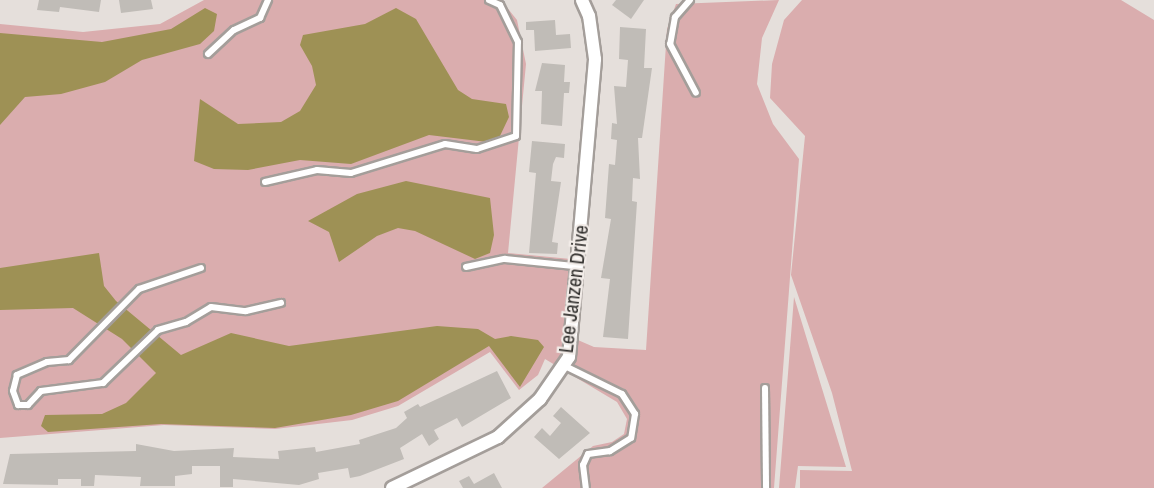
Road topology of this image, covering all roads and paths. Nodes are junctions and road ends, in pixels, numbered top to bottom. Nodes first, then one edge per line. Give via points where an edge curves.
1 (268, 0) edge
2 (489, 0) edge
3 (582, 0) edge
4 (690, 0) edge
5 (208, 54) dead end
6 (696, 93) dead end
7 (265, 182) dead end
8 (574, 266) dead end
9 (466, 267) dead end
10 (201, 268) dead end
11 (281, 303) dead end
12 (567, 367) dead end
13 (765, 388) dead end
14 (392, 488) edge
15 (586, 488) edge
16 (766, 488) edge

1 - 5 lane via 260,18 234,30
2 - 7 lane via 500,5 518,42 516,136 477,149 444,144 351,174 317,171
3 - 14 street, Lee Janzen Drive via 589,16 595,59 569,357 540,399 498,437
4 - 6 lane via 675,17 670,44
8 - 9 lane via 505,259
10 - 11 lane via 139,289 69,360 48,362 17,375 13,391 18,405 28,405 41,391 103,383 158,330 186,322 211,307 246,311
12 - 15 lane via 622,394 635,414 632,438 610,451 588,454 583,465
13 - 16 lane

